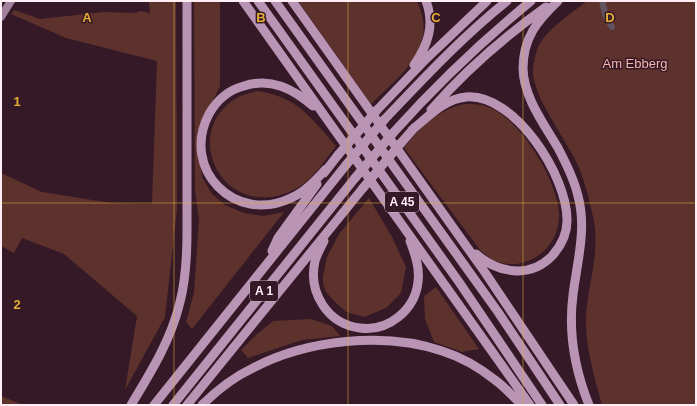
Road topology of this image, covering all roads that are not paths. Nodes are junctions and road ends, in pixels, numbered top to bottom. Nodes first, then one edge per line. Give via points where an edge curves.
1 (11, 1) edge
2 (187, 1) edge
3 (243, 1) edge
4 (258, 1) edge
5 (275, 1) edge
6 (292, 1) edge
7 (426, 1) edge
8 (488, 1) edge
9 (507, 1) edge
10 (530, 1) edge
11 (554, 1) edge
12 (558, 1) edge
13 (602, 1) edge
14 (1, 17) edge
15 (612, 27) dead end
16 (397, 89) junction
17 (322, 114) junction
18 (412, 130) junction
19 (326, 169) junction
20 (448, 220) junction
21 (334, 224) junction
22 (406, 230) junction
23 (263, 269) junction
24 (131, 405) edge
25 (154, 405) edge
26 (173, 405) edge
27 (187, 405) edge
28 (202, 405) edge
29 (522, 405) edge
30 (530, 405) edge
31 (542, 405) edge
32 (560, 405) edge
33 (574, 405) edge
34 (589, 405) edge

1 - 14 main road
2 - 24 highway via 187,244 184,283 170,334 151,373
3 - 17 highway
4 - 31 highway, A 45 via 459,282
5 - 32 highway, A 45 via 490,300
6 - 20 highway
7 - 16 highway via 430,11 427,42
8 - 16 highway
9 - 23 highway, A 1, bridge via 440,62 384,120
10 - 26 highway, A 1, bridge via 471,52 393,133
11 - 18 highway via 480,59
12 - 34 highway via 539,20 529,38 523,59 524,79 532,104 567,165 578,196 581,241 571,331 576,366
13 - 15 street via 606,17
16 - 19 highway, bridge
17 - 19 highway via 286,87 265,83 245,85 230,91 213,107 205,122 200,143 205,167 213,182 225,194 246,204 273,204 291,198
17 - 22 highway
18 - 20 highway via 437,109 456,99 476,98 500,107 523,126 550,164 559,182 567,221 562,242 554,254 537,267 518,271 503,270 480,257
18 - 21 highway, bridge
19 - 23 highway via 278,238
20 - 33 highway
21 - 22 highway via 315,260 315,289 329,313 343,322 361,328 376,327 401,315 417,289 416,256
21 - 27 highway
22 - 30 highway
23 - 25 highway, A 1
28 - 29 highway via 241,374 284,355 332,344 379,341 427,347 457,357 497,381

